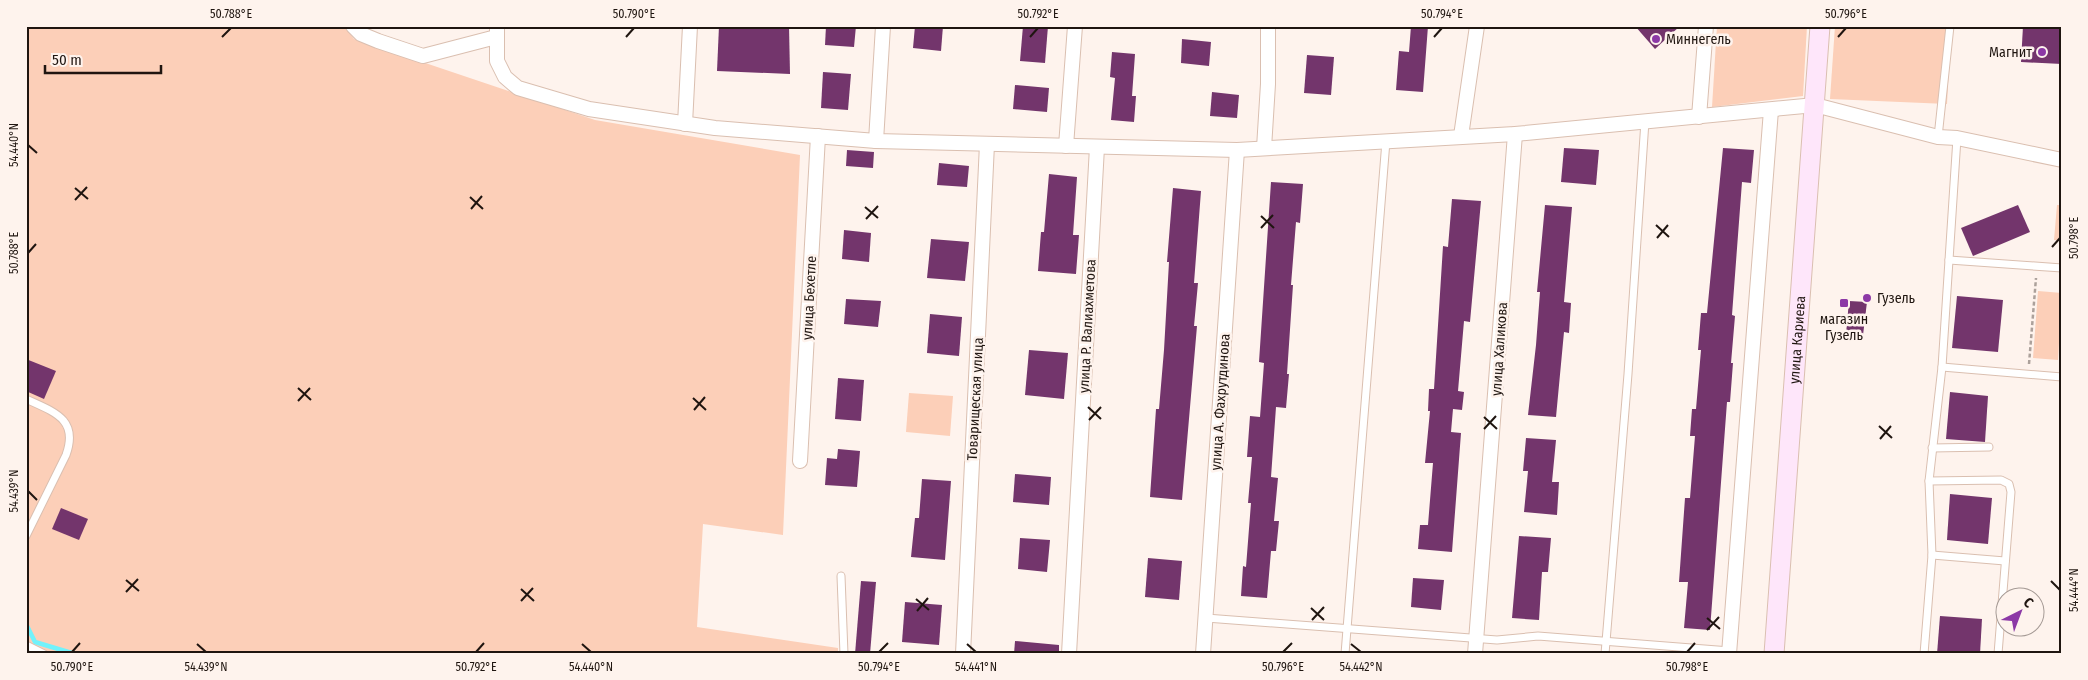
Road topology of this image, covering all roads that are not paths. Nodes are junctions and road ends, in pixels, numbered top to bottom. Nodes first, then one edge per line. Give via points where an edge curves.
1 (353, 26) edge
2 (690, 26) edge
3 (883, 26) edge
4 (1075, 26) edge
5 (1268, 26) edge
6 (1477, 26) edge
7 (1706, 26) edge
8 (1820, 26) edge
9 (1950, 26) edge
10 (496, 32) edge
11 (1815, 105) junction
12 (1772, 110) junction
13 (1700, 117) junction
14 (1645, 121) junction
15 (685, 124) junction
16 (1515, 134) junction
17 (818, 136) junction
18 (1461, 136) junction
19 (1938, 137) junction
20 (1958, 138) junction
21 (1386, 140) junction
22 (876, 141) junction
23 (987, 144) junction
24 (1066, 146) junction
25 (1097, 147) junction
26 (1264, 148) junction
27 (1237, 150) junction
28 (2062, 160) edge
29 (1949, 260) junction
30 (2062, 268) edge
31 (1942, 367) junction
32 (2062, 377) edge
33 (26, 399) edge
34 (1989, 447) dead end
35 (1932, 448) junction
36 (800, 461) dead end
37 (1929, 481) junction
38 (26, 536) edge
39 (1932, 555) junction
40 (2006, 561) junction
41 (842, 576) dead end
42 (1206, 618) junction
43 (1347, 628) junction
44 (1477, 638) junction
45 (1606, 641) junction
46 (26, 645) edge
47 (1730, 652) edge
48 (44, 654) edge
49 (844, 654) edge
50 (962, 654) edge
51 (1069, 654) edge
52 (1203, 654) edge
53 (1345, 654) edge
54 (1475, 654) edge
55 (1605, 654) edge
56 (1774, 654) edge
57 (1924, 654) edge
58 (1998, 654) edge

1 - 10 street via 361,34 422,56
2 - 15 street
3 - 22 street
4 - 24 street
5 - 26 street
6 - 18 street
7 - 13 street
8 - 11 main road, улица Кариева
9 - 19 lane
10 - 15 street via 497,61 505,77 518,88 589,109
11 - 12 street
11 - 19 street
11 - 56 main road, улица Кариева
12 - 13 street
12 - 47 street
13 - 14 street
14 - 16 street
14 - 45 lane
15 - 17 street
16 - 18 street
16 - 44 street, улица Халикова
17 - 22 street
17 - 36 street, улица Бехетле
18 - 21 street
19 - 20 street
20 - 28 street
20 - 29 lane
21 - 26 street
21 - 43 lane
22 - 23 street
23 - 24 street
23 - 50 street, Товарищеская улица
24 - 25 street
25 - 27 street
25 - 51 street, улица Р. Валиахметова
26 - 27 street
27 - 42 street, улица А. Фахрутдинова
29 - 30 lane
29 - 31 lane
31 - 32 lane
31 - 35 lane
33 - 38 lane via 64,420 70,430 71,442
34 - 35 lane
35 - 37 lane
37 - 39 lane
37 - 40 lane via 2001,480 2010,484
39 - 40 lane
39 - 57 lane
40 - 58 lane
41 - 49 lane
42 - 43 lane
42 - 52 street, улица А. Фахрутдинова
43 - 44 lane
43 - 53 lane
44 - 45 lane via 1497,640 1538,636
44 - 54 street, улица Халикова
45 - 47 lane
45 - 55 lane
46 - 48 lane

